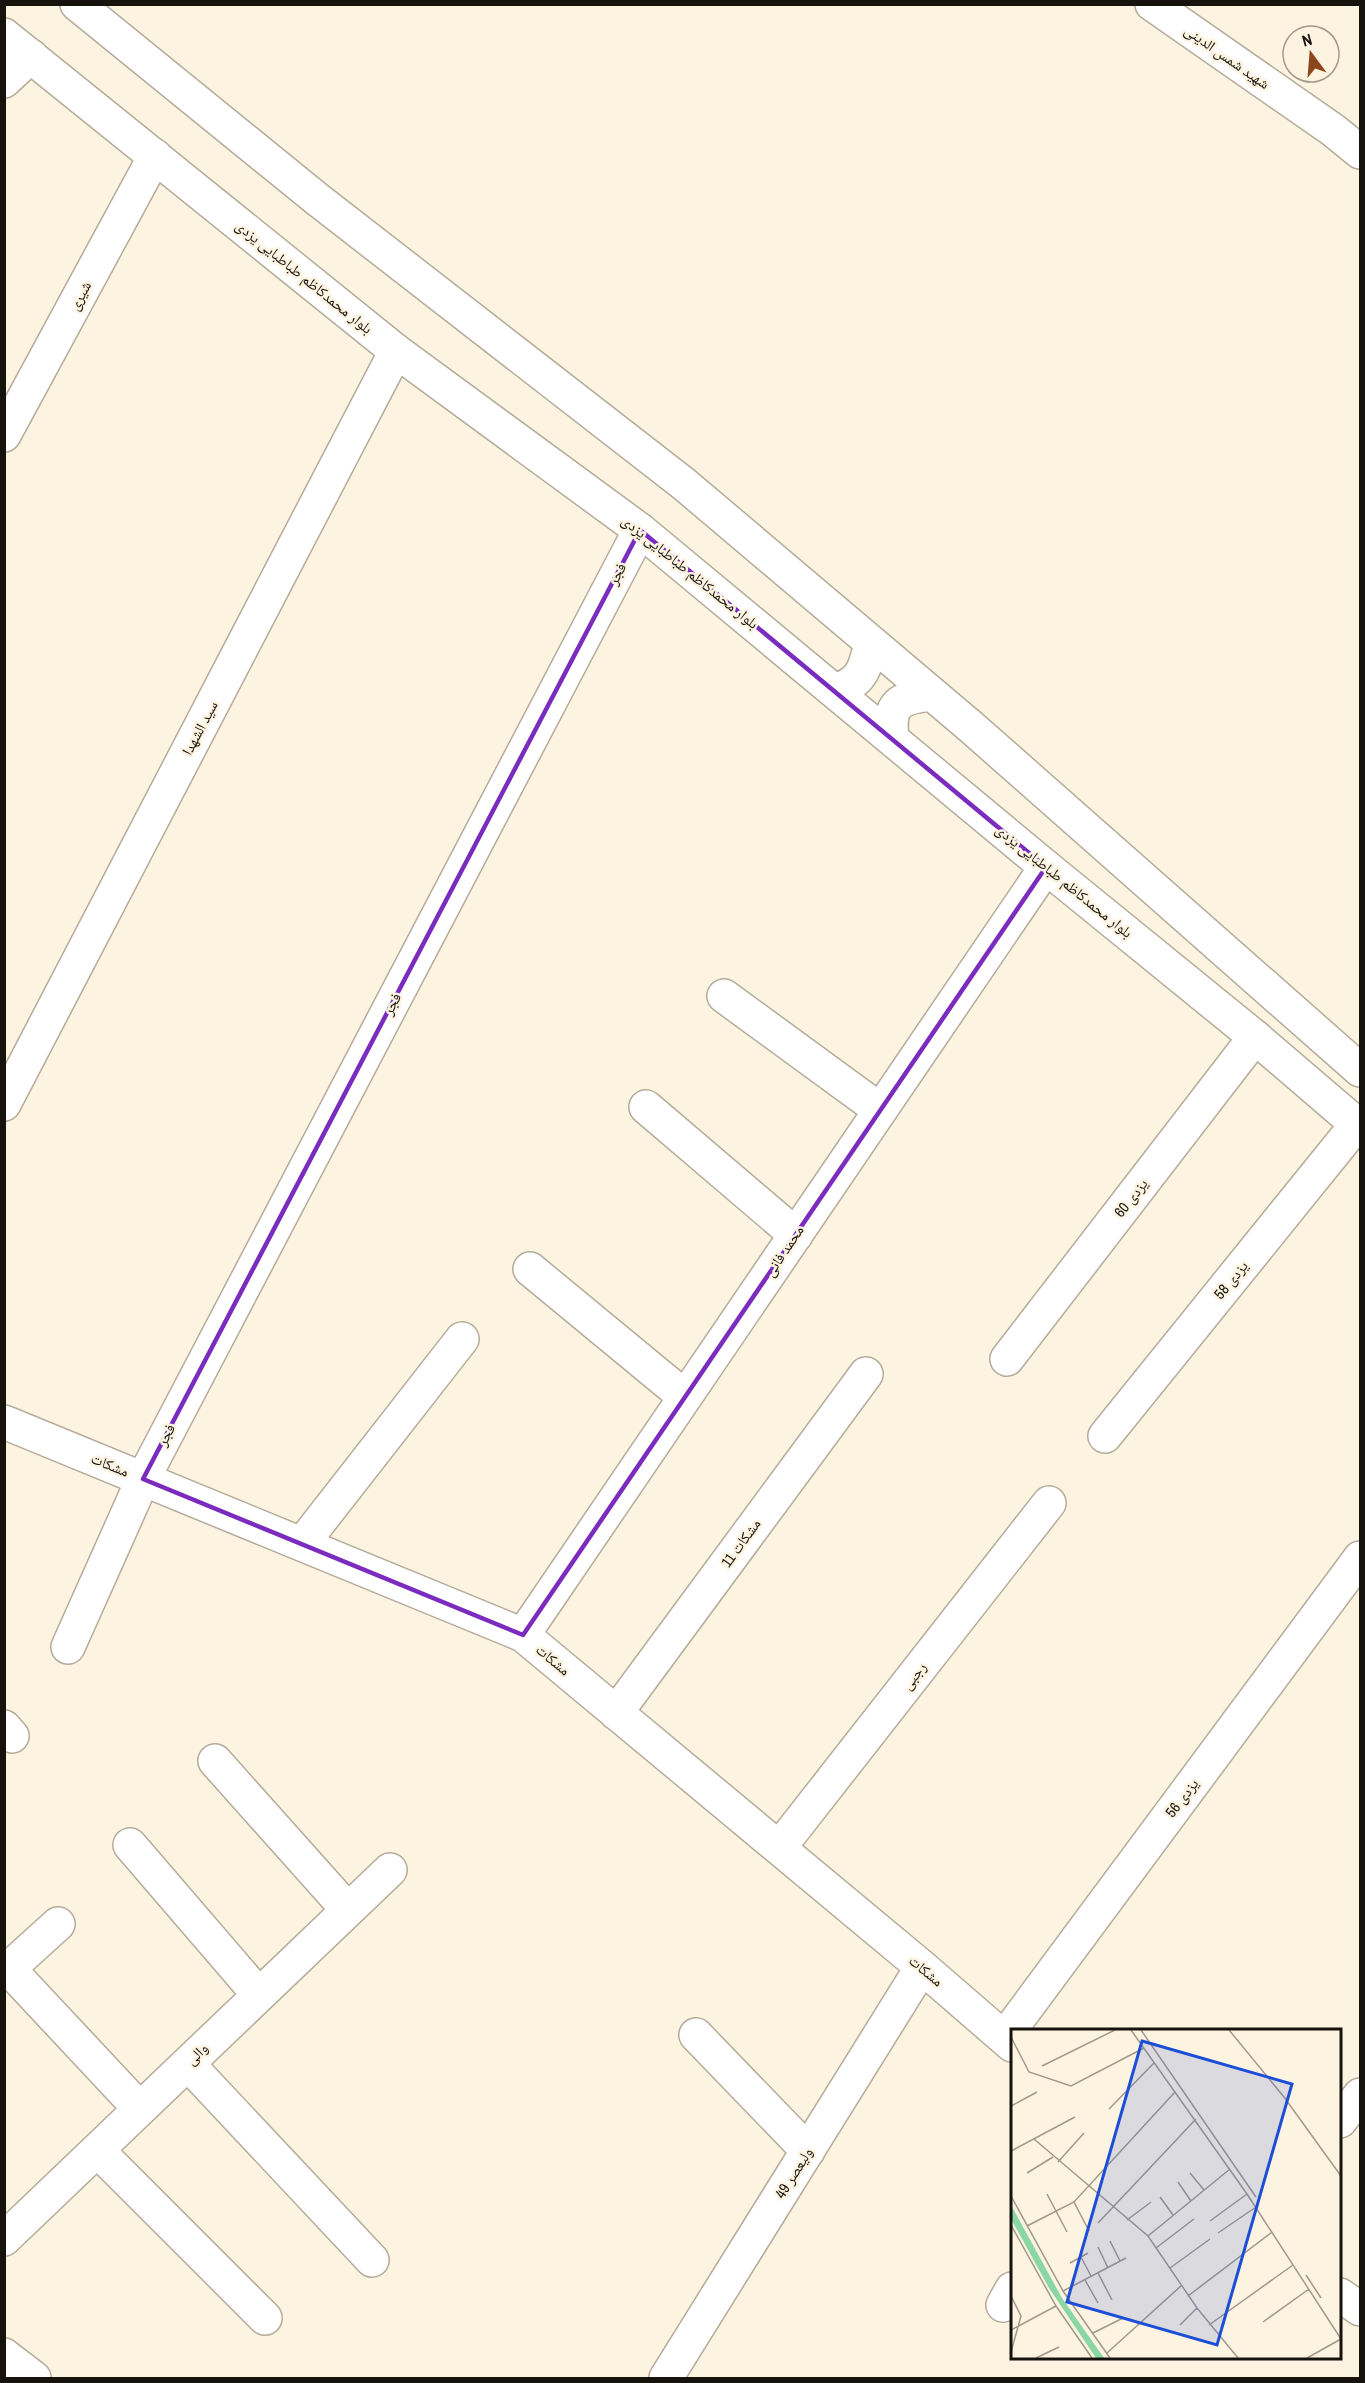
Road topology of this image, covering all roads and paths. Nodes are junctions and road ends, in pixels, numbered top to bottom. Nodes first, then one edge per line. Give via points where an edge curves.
1 (77, 4) edge
2 (1152, 4) edge
3 (4, 35) edge
4 (31, 56) junction
5 (4, 81) edge
6 (1360, 152) edge
7 (155, 156) junction
8 (396, 351) junction
9 (4, 435) edge
10 (640, 530) junction
11 (871, 643) junction
12 (834, 691) junction
13 (931, 693) junction
14 (892, 739) junction
15 (1046, 867) junction
16 (724, 996) dead end
17 (1255, 1037) junction
18 (1360, 1070) edge
19 (4, 1104) edge
20 (646, 1107) dead end
21 (880, 1110) junction
22 (1359, 1126) edge
23 (796, 1234) junction
24 (530, 1269) dead end
25 (462, 1340) dead end
26 (1007, 1359) dead end
27 (866, 1374) dead end
28 (685, 1397) junction
29 (4, 1422) edge
30 (1106, 1436) dead end
31 (143, 1479) junction
32 (1049, 1503) dead end
33 (302, 1544) junction
34 (1360, 1558) edge
35 (523, 1635) junction
36 (68, 1647) dead end
37 (616, 1713) junction
38 (214, 1761) dead end
39 (130, 1845) dead end
40 (779, 1848) junction
41 (390, 1870) dead end
42 (348, 1910) junction
43 (58, 1923) dead end
44 (922, 1967) junction
45 (7, 1971) edge
46 (259, 1995) junction
47 (1017, 2029) edge
48 (696, 2035) dead end
49 (1008, 2042) edge
50 (188, 2064) junction
51 (1360, 2095) edge
52 (140, 2109) junction
53 (1341, 2120) edge
54 (97, 2150) junction
55 (808, 2151) junction
56 (4, 2239) edge
57 (372, 2260) dead end
58 (1341, 2296) edge
59 (1360, 2309) edge
60 (264, 2318) dead end
61 (4, 2355) edge
62 (34, 2379) edge
63 (666, 2379) edge

1 - 11 street via 317,200 684,484
2 - 6 street, شهید شمس الدینی
3 - 4 street, بلوار محمدکاظم طباطبایی یزدی
4 - 5 street
4 - 7 street, بلوار محمدکاظم طباطبایی یزدی
7 - 8 street, بلوار محمدکاظم طباطبایی یزدی
7 - 9 street, شیری
8 - 10 street, بلوار محمدکاظم طباطبایی یزدی
8 - 19 street, سید الشهدا
10 - 12 street, بلوار محمدکاظم طباطبایی یزدی
10 - 31 street, فجر
11 - 12 street via 865,669 850,686
11 - 13 street
12 - 14 street, بلوار محمدکاظم طباطبایی یزدی
13 - 14 street via 897,705 890,718
13 - 18 street
14 - 15 street, بلوار محمدکاظم طباطبایی یزدی
15 - 17 street, بلوار محمدکاظم طباطبایی یزدی
15 - 21 street, محمد فانی
16 - 21 street
17 - 22 street, بلوار محمدکاظم طباطبایی یزدی
17 - 26 street, یزدی 60
20 - 23 street
21 - 23 street, محمد فانی
22 - 30 street, یزدی 58
23 - 28 street, محمد فانی
24 - 28 street
25 - 33 street
27 - 37 street, 11 مشکات
28 - 35 street, محمد فانی
29 - 31 street, مشکات
31 - 33 street, مشکات
31 - 36 street, فجر
32 - 40 street, رجبی
33 - 35 street, مشکات
34 - 47 street, یزدی 56
35 - 37 street, مشکات
37 - 40 street, مشکات
38 - 42 street
39 - 46 street
40 - 44 street, مشکات
41 - 42 street, والی
42 - 46 street, والی
43 - 45 street
44 - 49 street, مشکات
44 - 55 street, ولیعصر 49
45 - 52 street
46 - 50 street, والی
48 - 55 street
50 - 52 street, والی
50 - 57 street
51 - 53 street
52 - 54 street, والی
54 - 56 street, والی
54 - 60 street
55 - 63 street, ولیعصر 49
58 - 59 street
61 - 62 street

